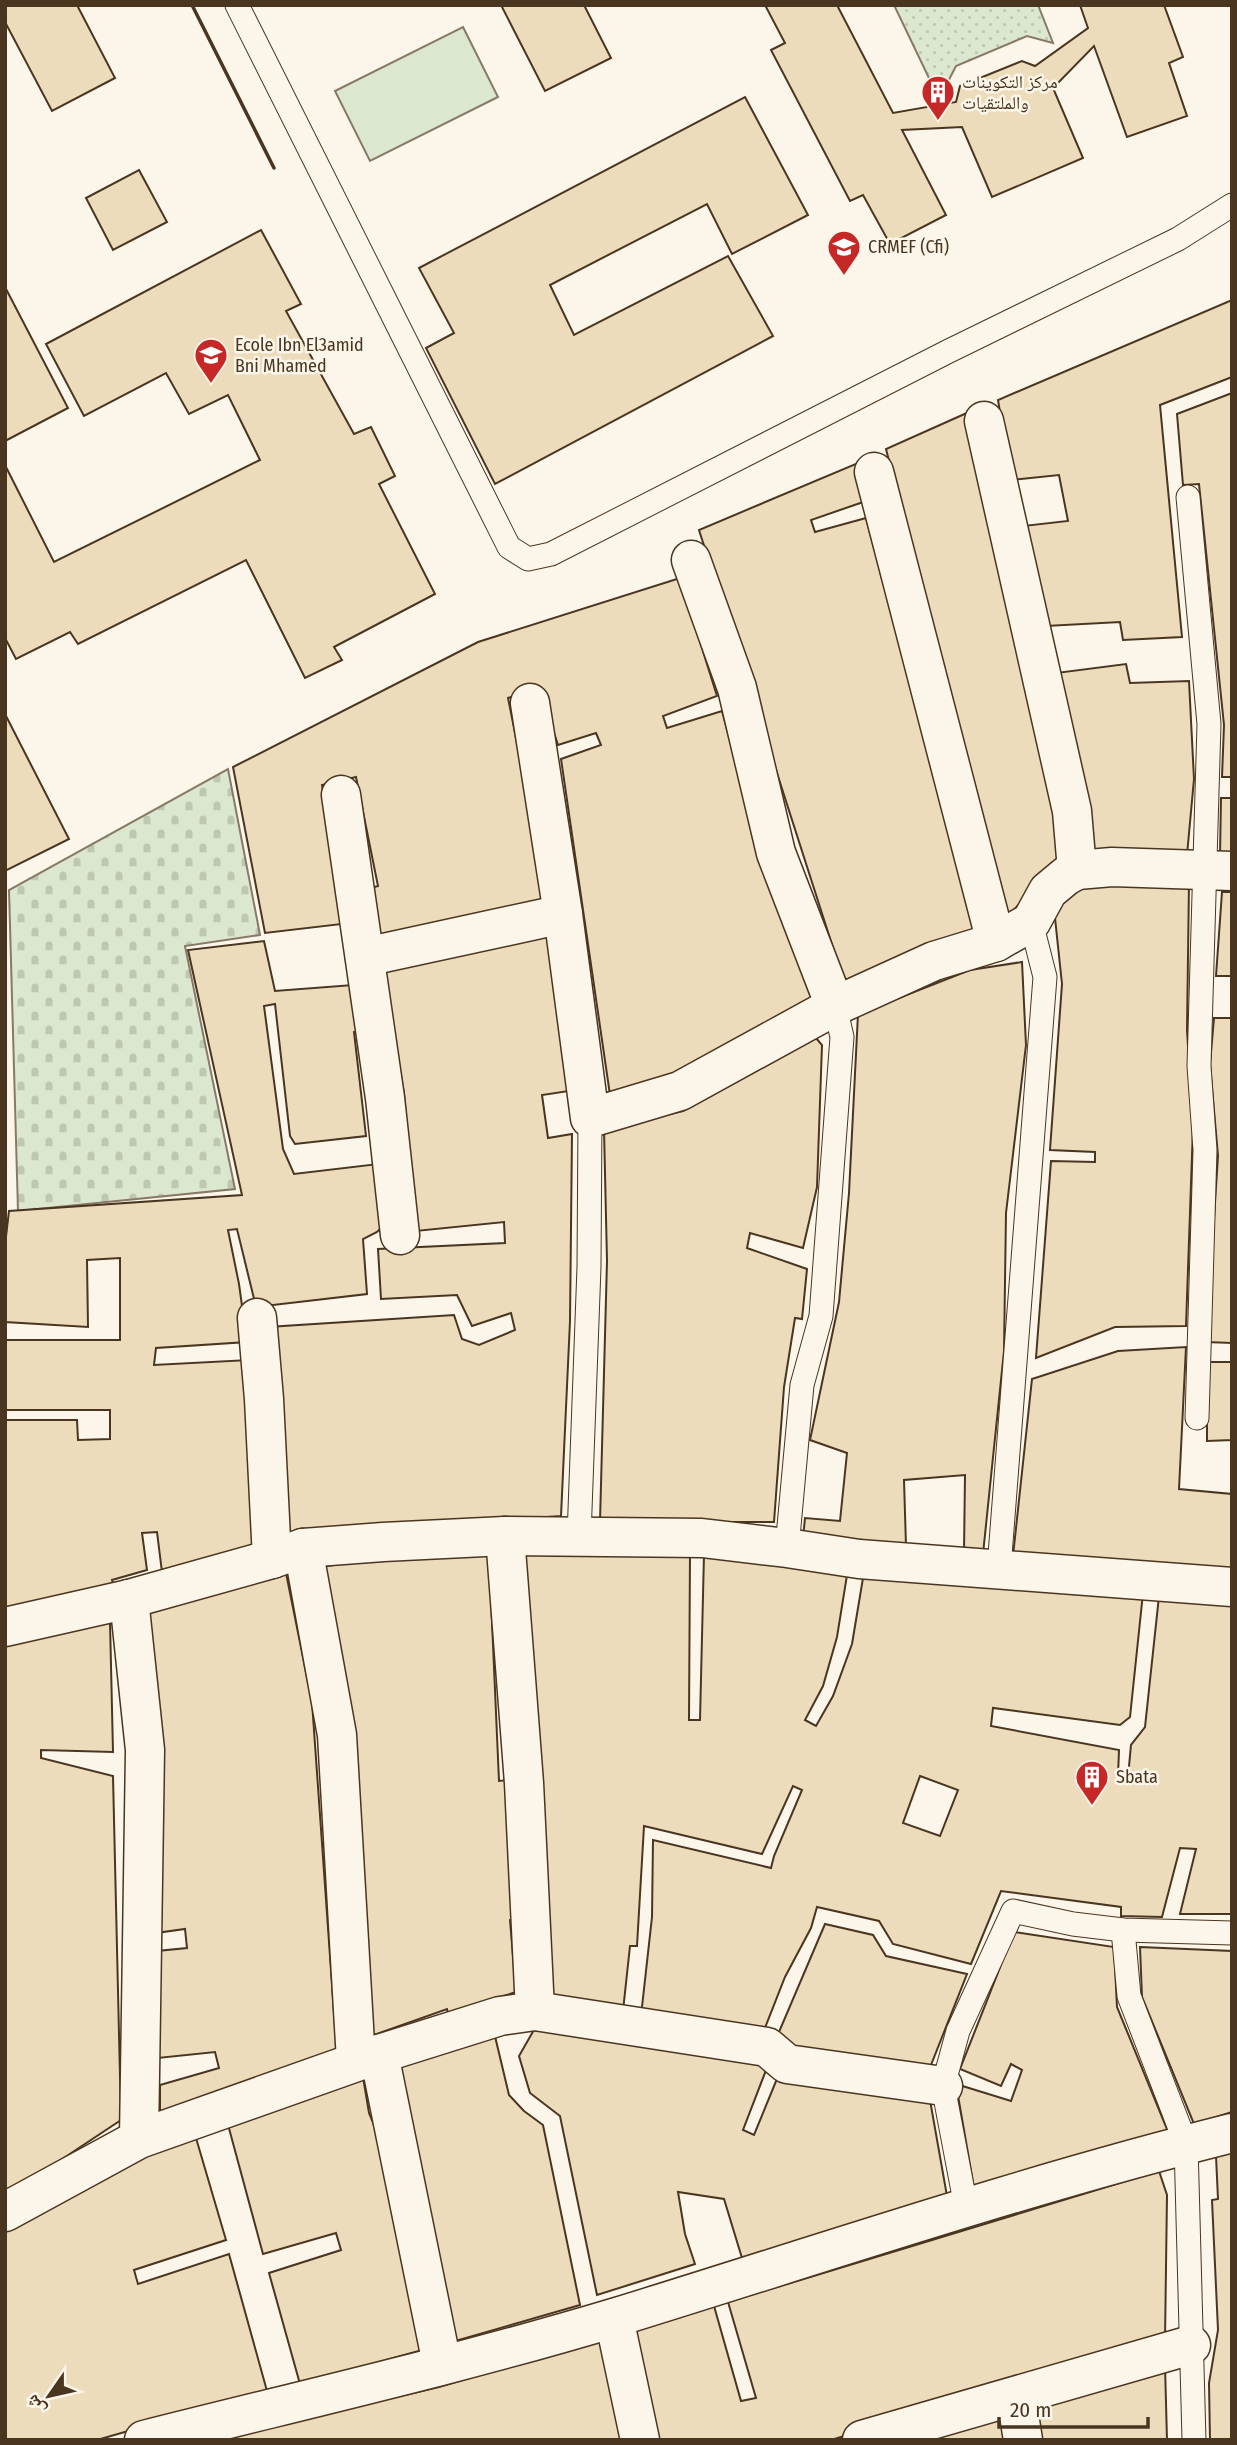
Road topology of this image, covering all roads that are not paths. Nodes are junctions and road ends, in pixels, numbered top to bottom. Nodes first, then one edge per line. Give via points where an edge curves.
1 (237, 5) edge
2 (1232, 205) edge
3 (984, 421) dead end
4 (874, 472) dead end
5 (1188, 497) dead end
6 (691, 560) dead end
7 (530, 703) dead end
8 (341, 795) dead end
9 (1077, 870) junction
10 (1218, 870) edge
11 (563, 914) junction
12 (1031, 922) junction
13 (996, 942) junction
14 (365, 957) junction
15 (835, 1006) junction
16 (590, 1118) junction
17 (400, 1235) dead end
18 (257, 1318) dead end
19 (1196, 1418) dead end
20 (505, 1536) junction
21 (579, 1537) junction
22 (787, 1548) junction
23 (287, 1554) junction
24 (999, 1568) junction
25 (1232, 1587) edge
26 (129, 1599) junction
27 (5, 1628) edge
28 (1123, 1930) junction
29 (1232, 1933) edge
30 (535, 2011) junction
31 (367, 2058) junction
32 (943, 2086) junction
33 (1232, 2133) edge
34 (139, 2138) junction
35 (1186, 2144) junction
36 (965, 2207) junction
37 (5, 2212) edge
38 (614, 2318) junction
39 (1191, 2345) junction
40 (442, 2364) junction
41 (1016, 2396) junction
42 (144, 2440) edge
43 (640, 2440) edge
44 (862, 2440) edge
45 (1023, 2440) edge
46 (1194, 2440) edge

1 - 2 lane via 509,547 528,559 551,554 1178,239
3 - 9 street via 1072,811
4 - 13 street
5 - 10 lane
6 - 15 street via 737,688 776,853
7 - 11 street
8 - 14 street
9 - 10 street
9 - 12 street via 1048,891
10 - 19 lane via 1199,1066 1205,1150
11 - 14 street
11 - 16 street
12 - 13 street
12 - 24 lane via 1045,977
13 - 15 street via 934,961
14 - 17 street
15 - 16 street via 680,1091
15 - 22 lane via 842,1037 821,1315 802,1385
16 - 21 lane
18 - 23 street
20 - 21 street
20 - 23 street
20 - 30 street
21 - 22 street via 702,1538
22 - 24 street via 859,1559
23 - 26 street
23 - 31 street via 337,1735
24 - 25 street
26 - 27 street
26 - 34 street via 145,1750
28 - 29 lane
28 - 32 lane via 1013,1910 958,2031
28 - 35 lane via 1129,1996
30 - 31 street via 500,2017
30 - 32 street via 767,2047 787,2064
31 - 34 street
31 - 40 street
32 - 36 lane
33 - 35 street
34 - 37 street
35 - 36 street
35 - 39 lane
36 - 38 street
38 - 40 street
38 - 43 street
39 - 41 street
39 - 46 lane
40 - 42 street
41 - 44 street
41 - 45 street

